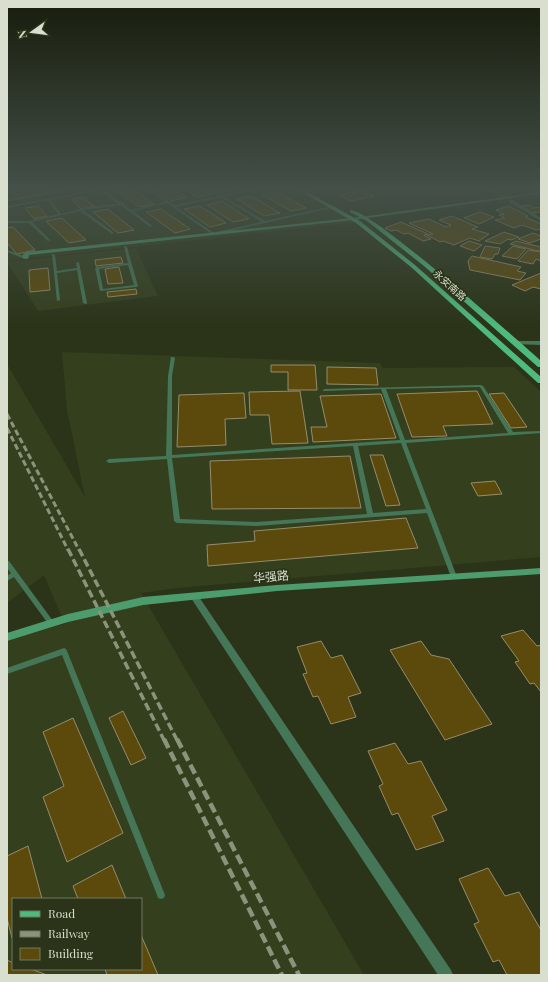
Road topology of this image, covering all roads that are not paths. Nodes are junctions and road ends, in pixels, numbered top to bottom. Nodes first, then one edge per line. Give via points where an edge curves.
1 (43, 235) edge
2 (207, 235) edge
3 (231, 235) edge
4 (378, 235) edge
5 (382, 235) edge
6 (48, 240) dead end
7 (124, 247) junction
8 (7, 251) edge
9 (53, 255) junction
10 (26, 258) junction
11 (78, 263) dead end
12 (129, 264) junction
13 (79, 269) junction
14 (55, 272) junction
15 (58, 300) dead end
16 (86, 303) dead end
17 (515, 343) junction
18 (541, 343) edge
19 (173, 358) dead end
20 (541, 365) edge
21 (541, 381) edge
22 (383, 388) junction
23 (325, 390) dead end
24 (541, 432) edge
25 (511, 434) junction
26 (402, 441) junction
27 (355, 444) junction
28 (169, 457) junction
29 (109, 461) dead end
30 (429, 511) junction
31 (370, 515) junction
32 (7, 563) edge
33 (541, 571) edge
34 (15, 574) junction
35 (454, 577) junction
36 (7, 579) edge
37 (194, 596) junction
38 (51, 623) junction
39 (7, 637) edge
40 (7, 671) edge
41 (161, 895) dead end
42 (446, 975) edge

1 - 6 lane
2 - 10 street via 26,254
3 - 7 street
4 - 21 main road, 永安南路
5 - 17 main road, 永安南路 via 426,265
7 - 9 street
7 - 12 lane
8 - 10 lane
9 - 10 street
9 - 14 lane
11 - 13 lane
12 - 12 lane via 136,286 101,290 97,268
13 - 14 lane
13 - 16 lane
14 - 15 lane
17 - 18 street
17 - 20 main road, 永安南路
19 - 28 lane via 170,376
22 - 23 lane
22 - 25 lane via 481,386
22 - 26 lane
24 - 25 lane
25 - 26 lane
26 - 27 lane
26 - 30 lane
27 - 28 lane
27 - 31 lane
28 - 29 lane
28 - 31 lane via 177,521 257,524
30 - 31 lane
30 - 35 lane
32 - 34 lane
33 - 35 street, 华强路
34 - 36 lane
34 - 38 lane
35 - 37 street, 华强路
37 - 38 street, 华强路 via 144,601
37 - 42 street
38 - 39 street, 华强路
40 - 41 lane via 64,651

